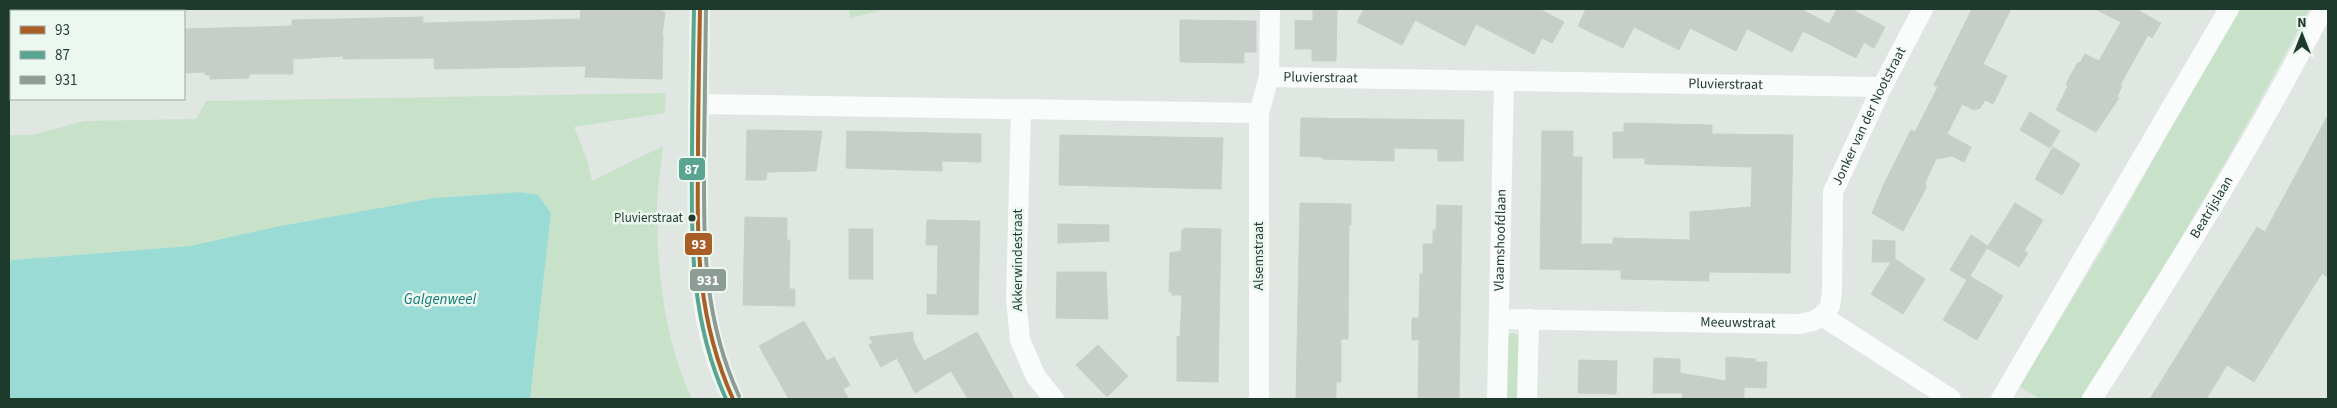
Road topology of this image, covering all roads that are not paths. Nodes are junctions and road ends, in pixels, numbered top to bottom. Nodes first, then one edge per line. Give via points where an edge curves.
1 (700, 9) edge
2 (1270, 9) edge
3 (1923, 9) edge
4 (2228, 9) edge
5 (2323, 9) edge
6 (1269, 76) junction
7 (1504, 81) junction
8 (1882, 87) junction
9 (698, 104) junction
10 (1021, 110) junction
11 (1259, 113) junction
12 (1822, 316) junction
13 (1499, 319) junction
14 (1529, 319) junction
15 (733, 399) edge
16 (1054, 399) edge
17 (1259, 399) edge
18 (1497, 399) edge
19 (1527, 399) edge
20 (1951, 399) edge
21 (2001, 399) edge
22 (2092, 399) edge

1 - 9 street
2 - 6 street
3 - 8 street, Jonker van der Nootstraat
4 - 21 street
5 - 22 street, Beatrijslaan via 2178,264
6 - 7 street, Pluvierstraat
6 - 11 street, Pluvierstraat
7 - 8 street, Pluvierstraat
7 - 13 street, Vlaamshoofdlaan
8 - 12 street, Jonker van der Nootstraat via 1833,192 1832,292 1830,306
9 - 10 street
9 - 15 street via 697,236 703,295 711,342
10 - 11 street
10 - 16 street, Akkerwindestraat via 1016,298 1020,340 1036,377
11 - 17 street, Alsemstraat
12 - 14 street, Meeuwstraat via 1799,324
12 - 20 street
13 - 14 street, Meeuwstraat
13 - 18 street, Vlaamshoofdlaan
14 - 19 street

